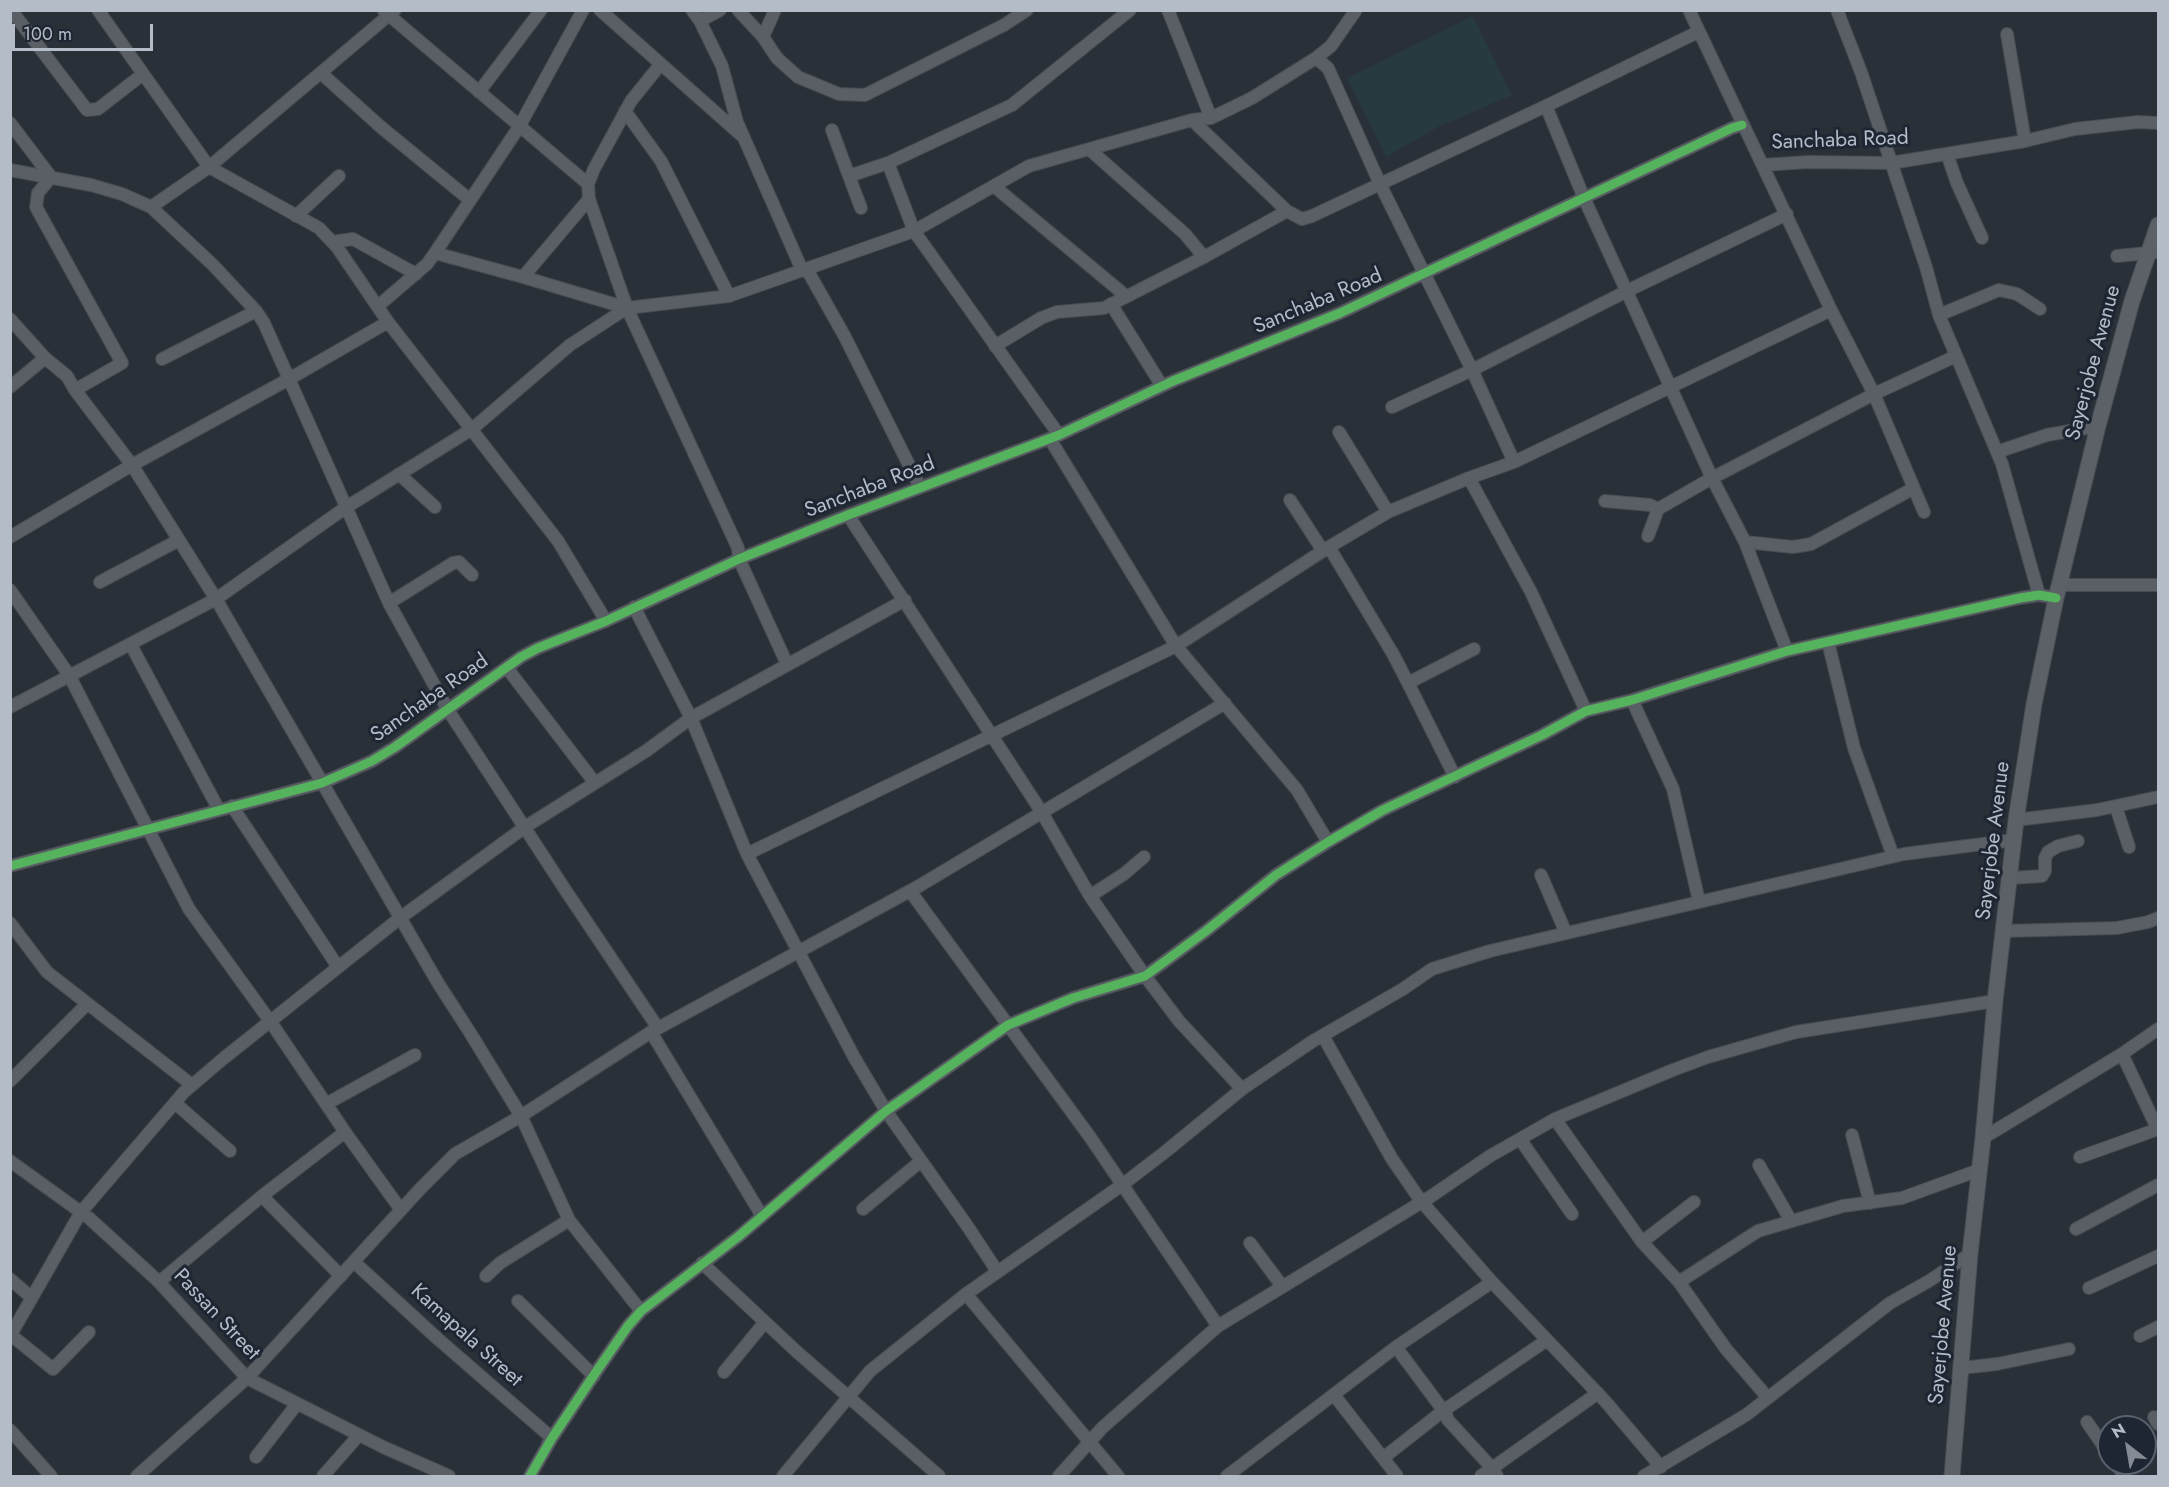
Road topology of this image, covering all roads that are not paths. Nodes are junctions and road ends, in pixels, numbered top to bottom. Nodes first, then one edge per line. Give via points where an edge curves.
1 (11, 10) edge
2 (98, 10) edge
3 (541, 10) edge
4 (583, 10) edge
5 (600, 10) edge
6 (720, 10) edge
7 (738, 10) edge
8 (775, 10) edge
9 (1027, 10) edge
10 (1130, 10) edge
11 (1167, 10) edge
12 (1356, 10) edge
13 (1689, 10) edge
14 (1837, 10) edge
15 (389, 12) edge
16 (696, 16) edge
17 (1698, 32) junction
18 (2007, 34) dead end
19 (763, 37) junction
20 (1316, 58) junction
21 (660, 65) junction
22 (143, 74) junction
23 (322, 74) junction
24 (479, 92) junction
25 (1546, 106) junction
26 (626, 111) junction
27 (1211, 118) junction
28 (1192, 120) junction
29 (10, 123) edge
30 (2158, 123) edge
31 (1742, 125) junction
32 (519, 127) junction
33 (832, 130) dead end
34 (744, 138) junction
35 (2025, 141) junction
36 (1089, 149) junction
37 (1947, 154) junction
38 (888, 163) junction
39 (1891, 163) junction
40 (1763, 165) junction
41 (209, 167) junction
42 (10, 170) edge
43 (339, 176) dead end
44 (849, 176) junction
45 (51, 177) junction
46 (588, 184) junction
47 (1380, 184) junction
48 (995, 187) junction
49 (1584, 198) junction
50 (588, 199) junction
51 (470, 200) junction
52 (151, 207) junction
53 (861, 208) dead end
54 (1287, 211) junction
55 (1787, 214) junction
56 (296, 216) junction
57 (2158, 225) edge
58 (914, 231) junction
59 (1982, 238) dead end
60 (332, 242) junction
61 (2153, 252) edge
62 (435, 254) junction
63 (2117, 256) dead end
64 (1204, 257) junction
65 (802, 270) junction
66 (416, 274) junction
67 (1424, 274) junction
68 (523, 277) junction
69 (1627, 291) junction
70 (729, 296) junction
71 (1126, 296) junction
72 (1111, 304) junction
73 (378, 306) junction
74 (627, 308) junction
75 (2040, 309) dead end
76 (1831, 310) junction
77 (256, 311) junction
78 (1939, 315) junction
79 (10, 319) edge
80 (388, 322) junction
81 (995, 346) junction
82 (1956, 356) junction
83 (45, 358) junction
84 (162, 359) dead end
85 (1472, 370) junction
86 (289, 380) junction
87 (1162, 386) junction
88 (1670, 386) junction
89 (10, 387) edge
90 (75, 390) junction
91 (1874, 394) junction
92 (1392, 407) dead end
93 (2098, 426) junction
94 (472, 429) junction
95 (1339, 432) dead end
96 (1054, 437) junction
97 (1997, 452) junction
98 (1514, 462) junction
99 (132, 465) junction
100 (399, 474) junction
101 (1469, 478) junction
102 (1712, 478) junction
103 (921, 487) junction
104 (1914, 488) junction
105 (1290, 500) dead end
106 (1605, 501) dead end
107 (435, 507) dead end
108 (345, 508) junction
109 (1658, 509) junction
110 (1388, 512) junction
111 (1924, 512) dead end
112 (848, 515) junction
113 (1648, 536) dead end
114 (10, 537) edge
115 (179, 540) junction
116 (1745, 542) junction
117 (1326, 549) junction
118 (739, 559) junction
119 (472, 575) dead end
120 (100, 582) dead end
121 (2158, 585) edge
122 (10, 590) edge
123 (2057, 591) junction
124 (2039, 595) junction
125 (216, 599) junction
126 (905, 600) junction
127 (389, 603) junction
128 (634, 607) junction
129 (606, 621) junction
130 (1828, 642) junction
131 (131, 645) junction
132 (1176, 646) junction
133 (1474, 648) dead end
134 (1787, 651) junction
135 (787, 664) junction
136 (507, 668) junction
137 (69, 675) junction
138 (1408, 683) junction
139 (1632, 700) junction
140 (1225, 703) junction
141 (10, 707) edge
142 (448, 710) junction
143 (1586, 711) junction
144 (691, 718) junction
145 (992, 736) junction
146 (1455, 777) junction
147 (322, 783) junction
148 (595, 783) junction
149 (2158, 797) edge
150 (232, 806) junction
151 (2116, 807) junction
152 (219, 810) junction
153 (1041, 811) junction
154 (2016, 819) junction
155 (525, 827) junction
156 (149, 829) junction
157 (2014, 840) junction
158 (2078, 841) dead end
159 (1328, 842) junction
160 (2129, 847) dead end
161 (747, 854) junction
162 (1893, 856) junction
163 (1144, 857) dead end
164 (10, 866) edge
165 (1541, 875) dead end
166 (2010, 878) junction
167 (910, 891) junction
168 (1090, 896) junction
169 (1699, 901) junction
170 (400, 918) junction
171 (2158, 918) edge
172 (10, 923) edge
173 (2004, 931) junction
174 (1566, 933) junction
175 (797, 952) junction
176 (338, 968) junction
177 (1145, 976) junction
178 (1995, 1001) junction
179 (87, 1004) junction
180 (270, 1021) junction
181 (1008, 1025) junction
182 (2158, 1029) edge
183 (654, 1030) junction
184 (1323, 1036) junction
185 (2122, 1054) junction
186 (415, 1055) dead end
187 (10, 1081) edge
188 (192, 1085) junction
189 (1242, 1089) junction
190 (175, 1103) junction
191 (326, 1104) junction
192 (886, 1111) junction
193 (521, 1116) junction
194 (1555, 1119) junction
195 (2158, 1130) edge
196 (345, 1132) junction
197 (1852, 1135) dead end
198 (1983, 1138) junction
199 (1520, 1139) junction
200 (230, 1151) dead end
201 (2080, 1157) dead end
202 (10, 1161) edge
203 (921, 1161) junction
204 (1759, 1165) dead end
205 (1979, 1170) junction
206 (1122, 1185) junction
207 (2158, 1185) edge
208 (262, 1196) junction
209 (1421, 1201) junction
210 (1694, 1202) dead end
211 (1870, 1203) junction
212 (863, 1209) dead end
213 (401, 1210) junction
214 (81, 1212) junction
215 (1572, 1214) dead end
216 (762, 1216) junction
217 (568, 1220) junction
218 (1791, 1221) junction
219 (2076, 1229) dead end
220 (1642, 1242) junction
221 (1250, 1244) dead end
222 (1970, 1254) junction
223 (2158, 1256) edge
224 (354, 1262) junction
225 (702, 1263) junction
226 (997, 1271) junction
227 (341, 1276) junction
228 (486, 1276) dead end
229 (10, 1279) edge
230 (159, 1282) junction
231 (1492, 1282) junction
232 (1679, 1282) junction
233 (1282, 1286) junction
234 (2089, 1288) dead end
235 (966, 1294) junction
236 (32, 1298) junction
237 (518, 1301) dead end
238 (641, 1311) junction
239 (765, 1322) junction
240 (1218, 1326) junction
241 (2158, 1327) edge
242 (89, 1332) dead end
243 (11, 1335) edge
244 (2140, 1336) dead end
245 (1547, 1340) junction
246 (1396, 1347) junction
247 (2069, 1349) dead end
248 (1961, 1368) junction
249 (724, 1372) dead end
250 (594, 1376) junction
251 (247, 1378) junction
252 (1598, 1393) junction
253 (1334, 1395) junction
254 (848, 1397) junction
255 (1768, 1398) junction
256 (297, 1404) junction
257 (1443, 1411) junction
258 (2087, 1422) dead end
259 (10, 1430) edge
260 (359, 1435) junction
261 (2097, 1437) edge
262 (1089, 1441) junction
263 (256, 1457) dead end
264 (1383, 1458) junction
265 (1661, 1467) junction
266 (1494, 1472) edge
267 (1394, 1475) edge
268 (51, 1476) edge
269 (137, 1476) edge
270 (323, 1476) edge
271 (449, 1476) edge
272 (530, 1476) edge
273 (783, 1476) edge
274 (939, 1476) edge
275 (1059, 1476) edge
276 (1118, 1476) edge
277 (1227, 1476) edge
278 (1481, 1476) edge
279 (1644, 1476) edge
280 (1952, 1476) edge

1 - 22 street via 87,110 98,109
2 - 22 street
3 - 24 street
4 - 32 street
5 - 21 street
6 - 16 street
7 - 19 street
8 - 19 street
9 - 19 street via 865,95 840,94 798,77 777,58
10 - 38 street via 1012,105
11 - 27 street
12 - 20 street via 1331,46
13 - 17 street
14 - 39 street
15 - 23 street
15 - 24 street
16 - 34 street via 723,66
17 - 25 street
17 - 31 street
18 - 35 street
20 - 27 street
20 - 47 street via 1328,68
21 - 26 street
21 - 34 street
22 - 41 street
23 - 41 street
23 - 51 street
24 - 32 street
25 - 47 street
25 - 49 street
26 - 46 street
26 - 70 street via 661,161
27 - 28 street
28 - 36 street
28 - 54 street
29 - 45 street
30 - 35 street, Sanchaba Road via 2075,129
31 - 40 street, Sanchaba Road
31 - 49 street, Sanchaba Road
32 - 46 street
32 - 51 street
33 - 44 street
34 - 65 street
35 - 37 street, Sanchaba Road
36 - 48 street via 1029,166
36 - 64 street via 1185,234
37 - 39 street, Sanchaba Road
37 - 59 street
38 - 44 street
38 - 58 street
39 - 40 street, Sanchaba Road
39 - 78 street
40 - 55 street
41 - 52 street
41 - 56 street
42 - 45 street
43 - 56 street
44 - 53 street
45 - 52 street via 122,194
45 - 90 street via 38,193 36,207 122,363
46 - 50 street
47 - 54 street via 1302,219
47 - 67 street
48 - 58 street
48 - 71 street
49 - 67 street, Sanchaba Road
49 - 69 street
50 - 68 street
50 - 74 street
51 - 62 street
52 - 77 street
54 - 64 street
55 - 69 street
55 - 76 street
56 - 60 street via 319,228
57 - 61 main road, Sayerjobe Avenue
58 - 65 street
58 - 81 street
60 - 66 street via 353,239
60 - 73 street
61 - 63 street
61 - 93 main road, Sayerjobe Avenue via 2132,301
62 - 66 street
62 - 68 street
64 - 71 street
65 - 70 street
65 - 103 street via 809,273 845,337
66 - 73 street
67 - 85 street
67 - 87 street, Sanchaba Road
68 - 74 street
69 - 85 street
69 - 88 street
70 - 74 street
71 - 72 street
72 - 81 street via 1057,312
72 - 87 street
73 - 80 street
74 - 94 street via 570,345
74 - 118 street via 738,548
75 - 78 street via 2017,294 1999,290
76 - 88 street
76 - 91 street
77 - 84 street
77 - 86 street
78 - 82 street
79 - 83 street
80 - 86 street
80 - 94 street
81 - 96 street
82 - 91 street
82 - 97 street
83 - 89 street
83 - 90 street via 67,376
85 - 92 street
85 - 98 street
86 - 99 street
86 - 108 street
87 - 96 street, Sanchaba Road
88 - 98 street
88 - 102 street
90 - 99 street
91 - 102 street
91 - 104 street
93 - 97 street via 2047,435
93 - 123 main road, Sayerjobe Avenue
94 - 100 street
94 - 129 street via 558,541
95 - 110 street
96 - 103 street, Sanchaba Road
96 - 132 street
97 - 124 street
98 - 101 street
99 - 114 street
99 - 115 street
100 - 107 street
100 - 108 street
101 - 110 street
101 - 143 street via 1531,592
102 - 109 street
102 - 116 street
103 - 112 street, Sanchaba Road
104 - 111 street
104 - 116 street via 1811,544 1793,547
105 - 117 street
106 - 109 street
108 - 125 street
108 - 127 street
109 - 113 street
110 - 117 street
112 - 118 street, Sanchaba Road
112 - 126 street
115 - 120 street
115 - 125 street
116 - 134 street
117 - 132 street
117 - 138 street
118 - 128 street, Sanchaba Road
118 - 135 street
119 - 127 street via 459,562 453,563
121 - 123 street
122 - 137 street
123 - 124 street
123 - 154 main road, Sayerjobe Avenue
124 - 130 street
125 - 131 street
125 - 147 street
126 - 135 street
126 - 145 street
127 - 142 street
128 - 129 street, Sanchaba Road
128 - 144 street
129 - 136 street, Sanchaba Road via 538,648
130 - 134 street
130 - 162 street via 1854,748
131 - 137 street
131 - 152 street
132 - 140 street
132 - 145 street
133 - 138 street
134 - 139 street
135 - 144 street
136 - 142 street, Sanchaba Road
136 - 148 street
137 - 141 street
137 - 156 street
138 - 146 street
139 - 143 street
139 - 169 street via 1673,789
140 - 153 street
140 - 159 street via 1297,790
142 - 147 street, Sanchaba Road via 372,761
142 - 155 street
143 - 146 street
144 - 148 street
144 - 161 street
145 - 153 street
145 - 161 street
146 - 159 street via 1383,810
147 - 150 street, Sanchaba Road
147 - 170 street
148 - 155 street
149 - 151 street
150 - 152 street, Sanchaba Road
150 - 176 street
151 - 154 street
151 - 160 street
152 - 156 street, Sanchaba Road
153 - 167 street
153 - 168 street
154 - 157 main road, Sayerjobe Avenue
155 - 170 street
155 - 183 street
156 - 164 street, Sanchaba Road
156 - 180 street via 189,909
157 - 162 street
157 - 166 main road, Sayerjobe Avenue
158 - 166 street via 2048,852 2042,876
159 - 177 street via 1276,875
161 - 175 street
162 - 169 street
163 - 168 street
165 - 174 street
166 - 173 main road, Sayerjobe Avenue
167 - 175 street
167 - 181 street
168 - 177 street
169 - 174 street
170 - 176 street
170 - 193 street
171 - 173 street via 2117,928
172 - 179 street via 47,972
173 - 178 main road, Sayerjobe Avenue
174 - 184 street via 1432,969
175 - 183 street
175 - 192 street
176 - 180 street
177 - 181 street via 1074,998
177 - 189 street via 1179,1021
178 - 194 street via 1796,1032 1682,1067
178 - 198 main road, Sayerjobe Avenue
179 - 187 street
179 - 188 street
180 - 188 street
180 - 191 street
181 - 192 street
181 - 206 street
182 - 185 street
183 - 193 street
183 - 216 street
184 - 189 street
184 - 209 street via 1392,1159
185 - 195 street
185 - 198 street
186 - 191 street
188 - 190 street
189 - 206 street
190 - 200 street
190 - 214 street
191 - 196 street
192 - 203 street
192 - 216 street
193 - 213 street via 455,1154
193 - 217 street
194 - 199 street
194 - 220 street
195 - 201 street
196 - 208 street
196 - 213 street
197 - 211 street
198 - 205 main road, Sayerjobe Avenue
199 - 209 street
199 - 215 street
202 - 214 street, Passan Street
203 - 212 street
203 - 226 street
204 - 218 street
205 - 211 street via 1902,1198
205 - 222 main road, Sayerjobe Avenue
206 - 226 street
206 - 240 street
207 - 219 street
208 - 227 street
208 - 230 street
209 - 231 street
209 - 233 street
210 - 220 street
211 - 218 street via 1843,1206
213 - 224 street
214 - 230 street, Passan Street
214 - 236 street
216 - 225 street
217 - 228 street
217 - 238 street
218 - 232 street via 1758,1231
220 - 232 street
221 - 233 street
222 - 248 main road, Sayerjobe Avenue
222 - 255 street via 1890,1303
223 - 234 street
224 - 227 street
224 - 272 street, Kamapala Street via 552,1438
225 - 238 street
225 - 239 street
226 - 235 street
227 - 251 street
229 - 236 street
230 - 251 street, Passan Street
231 - 245 street
231 - 246 street
232 - 255 street via 1726,1349
233 - 240 street
235 - 254 street via 870,1371
235 - 262 street
236 - 243 street
237 - 250 street
238 - 250 street
239 - 249 street
239 - 254 street
240 - 262 street
241 - 244 street
242 - 243 street via 52,1369
245 - 252 street
245 - 257 street
246 - 253 street
246 - 257 street
247 - 248 street
248 - 280 main road, Sayerjobe Avenue
250 - 272 street
251 - 256 street, Passan Street
251 - 269 street
252 - 265 street
252 - 266 street
253 - 264 street
253 - 277 street
254 - 273 street
254 - 274 street
255 - 265 street
256 - 260 street, Passan Street
256 - 263 street
257 - 264 street
257 - 266 street
258 - 261 street
259 - 268 street
260 - 270 street
260 - 271 street, Passan Street
262 - 275 street
262 - 276 street
264 - 267 street
265 - 279 street
266 - 278 street

